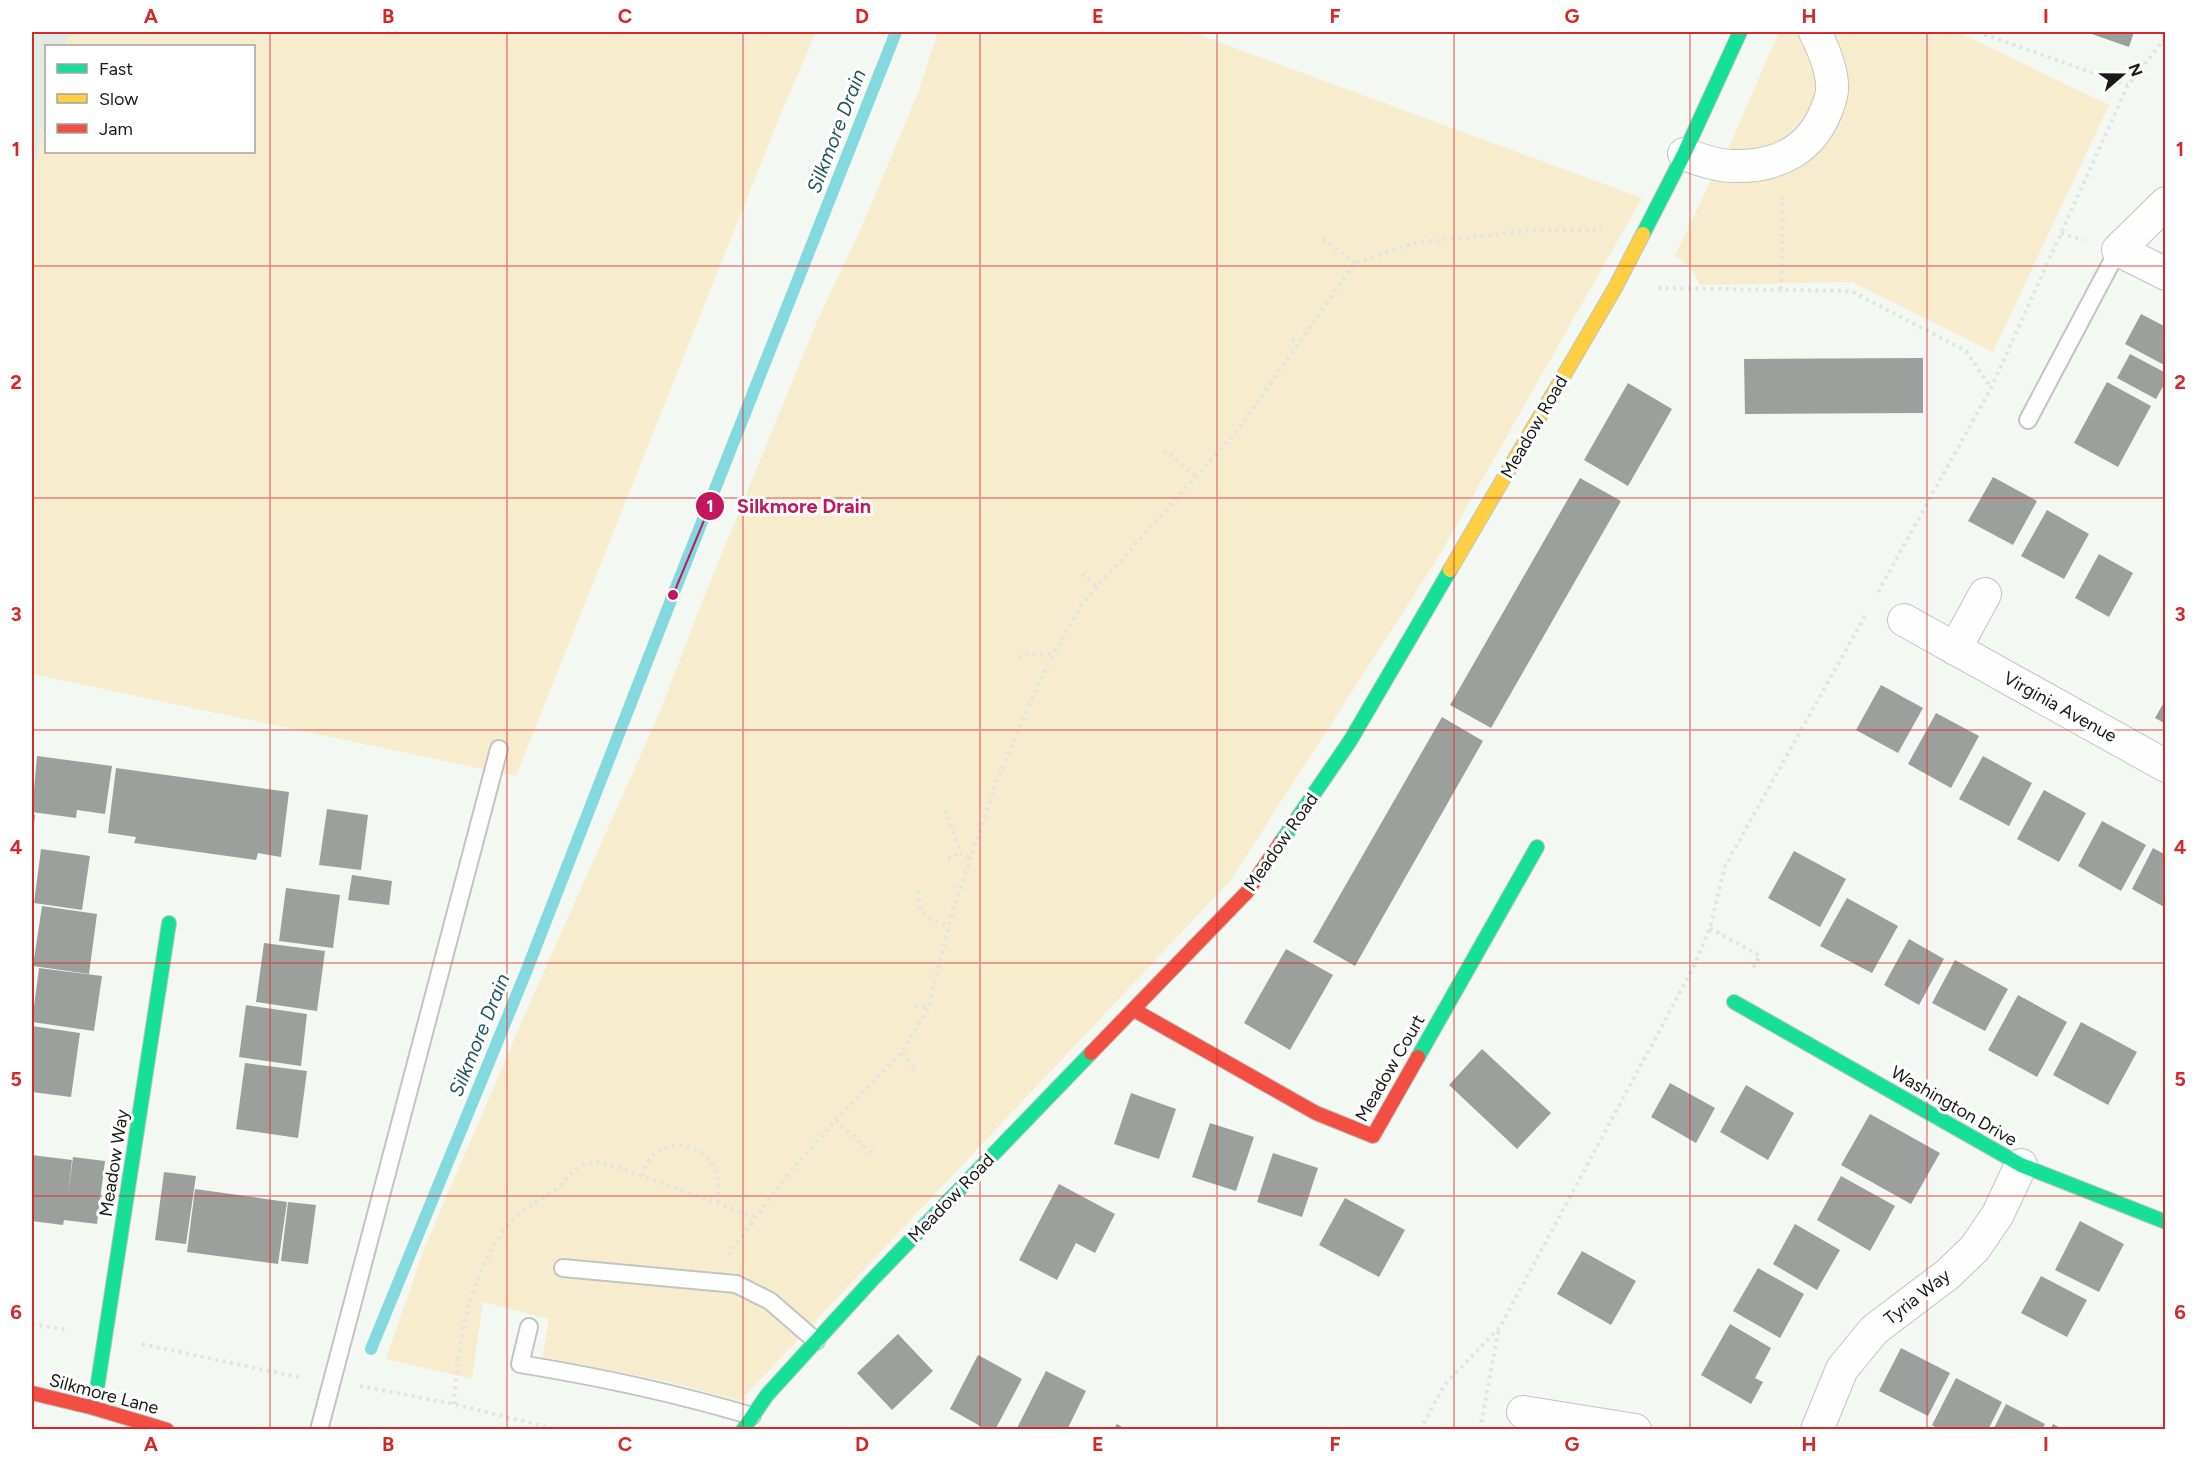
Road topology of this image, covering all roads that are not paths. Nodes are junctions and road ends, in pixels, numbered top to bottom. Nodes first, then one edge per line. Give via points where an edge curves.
1 (1740, 32) edge
2 (1815, 32) edge
3 (1684, 154) junction
4 (2166, 203) edge
5 (2118, 250) junction
6 (2166, 274) edge
7 (2028, 420) dead end
8 (1985, 594) dead end
9 (1904, 620) dead end
10 (1955, 649) junction
11 (500, 749) dead end
12 (2166, 766) edge
13 (1537, 847) dead end
14 (169, 923) dead end
15 (1734, 1002) road end
16 (1134, 1010) junction
17 (2021, 1165) junction
18 (2166, 1222) edge
19 (563, 1268) dead end
20 (529, 1327) dead end
21 (816, 1341) junction
22 (32, 1393) edge
23 (94, 1408) junction
24 (1522, 1421) edge
25 (748, 1423) edge
26 (167, 1430) edge
27 (319, 1430) edge
28 (1635, 1430) edge
29 (1817, 1430) edge

1 - 3 street, Meadow Road
2 - 3 street via 1825,52 1832,85 1818,130 1804,144 1784,157 1737,166 1710,163
3 - 16 street, Meadow Road via 1615,288 1350,741 1247,892
4 - 5 street
5 - 6 street
5 - 7 lane
8 - 10 street
9 - 10 street, Virginia Avenue
10 - 12 street, Virginia Avenue
11 - 27 lane
13 - 16 street, Meadow Court via 1374,1136 1316,1113
14 - 23 street, Meadow Way
15 - 17 street, Washington Drive
16 - 21 street, Meadow Road
17 - 18 street, Washington Drive
17 - 29 street, Tyria Way via 1998,1214 1975,1248 1948,1274 1874,1330 1842,1368
19 - 21 lane via 736,1284 770,1301
20 - 25 lane via 520,1364 609,1378 703,1401
21 - 25 street, Meadow Road via 767,1395
22 - 23 street, Silkmore Lane
23 - 26 street, Silkmore Lane
24 - 28 street

